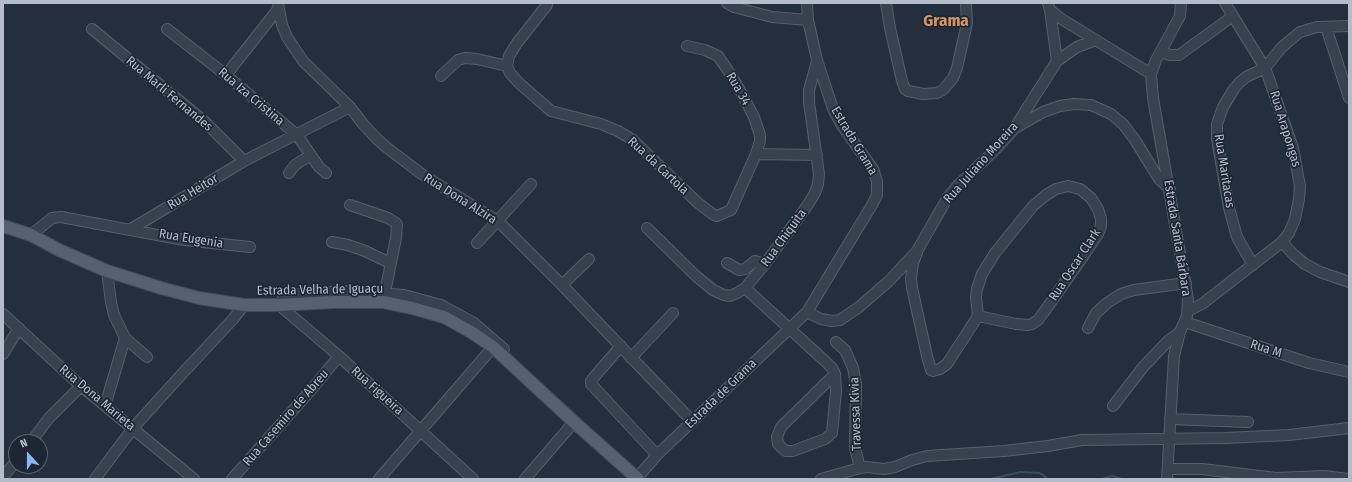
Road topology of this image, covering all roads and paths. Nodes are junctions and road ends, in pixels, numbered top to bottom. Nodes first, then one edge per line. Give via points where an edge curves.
1 (727, 3) edge
2 (807, 3) edge
3 (886, 3) edge
4 (966, 3) edge
5 (1182, 3) edge
6 (1225, 3) edge
7 (547, 5) dead end
8 (278, 6) edge
9 (1049, 7) edge
10 (1233, 16) junction
11 (808, 20) junction
12 (1349, 26) edge
13 (1326, 27) junction
14 (92, 29) dead end
15 (167, 29) dead end
16 (1096, 40) junction
17 (687, 46) dead end
18 (1161, 52) junction
19 (817, 60) junction
20 (1057, 61) junction
21 (507, 66) junction
22 (1265, 68) junction
23 (1151, 74) junction
24 (226, 75) junction
25 (441, 76) dead end
26 (1349, 98) edge
27 (350, 107) junction
28 (1014, 129) junction
29 (297, 135) junction
30 (756, 154) junction
31 (311, 155) junction
32 (817, 155) junction
33 (244, 161) junction
34 (289, 173) dead end
35 (326, 173) dead end
36 (531, 184) dead end
37 (1170, 189) junction
38 (350, 205) dead end
39 (731, 210) joint
40 (498, 221) junction
41 (3, 226) edge
42 (647, 228) dead end
43 (131, 229) junction
44 (31, 235) junction
45 (332, 242) dead end
46 (1282, 242) junction
47 (477, 243) dead end
48 (250, 247) dead end
49 (918, 251) junction
50 (589, 259) dead end
51 (390, 263) junction
52 (727, 263) dead end
53 (765, 264) junction
54 (1253, 265) junction
55 (107, 271) junction
56 (1349, 282) edge
57 (1186, 284) junction
58 (562, 285) junction
59 (745, 288) junction
60 (385, 292) junction
61 (244, 305) junction
62 (279, 305) junction
63 (1188, 311) junction
64 (808, 312) junction
65 (673, 313) dead end
66 (3, 314) edge
67 (978, 316) junction
68 (1185, 322) junction
69 (19, 328) junction
70 (790, 328) junction
71 (1088, 328) dead end
72 (1180, 332) junction
73 (125, 338) junction
74 (836, 342) dead end
75 (621, 346) junction
76 (498, 348) junction
77 (3, 354) edge
78 (147, 356) dead end
79 (339, 356) junction
80 (631, 358) junction
81 (1349, 372) edge
82 (835, 374) junction
83 (81, 386) junction
84 (105, 406) junction
85 (1113, 406) dead end
86 (1170, 419) junction
87 (692, 421) junction
88 (574, 422) junction
89 (1248, 422) dead end
90 (133, 428) junction
91 (1349, 428) edge
92 (421, 431) junction
93 (37, 434) edge
94 (1170, 438) junction
95 (657, 455) junction
96 (860, 468) junction
97 (875, 474) edge
98 (1167, 474) edge
99 (637, 478) edge
100 (95, 479) edge
101 (194, 479) edge
102 (232, 479) edge
103 (379, 479) edge
104 (473, 479) edge
105 (525, 479) edge
106 (822, 479) edge
107 (1348, 479) edge

1 - 11 street via 772,17
2 - 11 street, Estrada Grama
3 - 4 street via 905,89 923,94 943,90 953,78 967,23
5 - 18 street, Estrada Santa Bárbara via 1180,16
6 - 10 street, Rua Arapongas
7 - 21 street via 517,43 509,56
8 - 24 street
8 - 27 street, Rua Dona Alzira via 287,37 303,61
9 - 16 street
9 - 20 street
10 - 18 street via 1179,55
10 - 22 street, Rua Arapongas
11 - 19 street, Estrada Grama
12 - 13 street
13 - 22 street via 1300,32 1282,47
13 - 26 street
14 - 33 street, Rua Marli Fernandes via 205,122
15 - 24 street, Rua Iza Cristina
16 - 20 street, Rua Juliano Moreira via 1077,47
16 - 23 street
17 - 30 street, Rua 34 via 718,56 732,75 758,126 760,141
18 - 23 street, Estrada Santa Bárbara
19 - 32 street, Rua Chiquita via 809,90 809,102
19 - 64 street, Estrada Grama via 840,124 872,169 878,189 872,205
20 - 28 street, Rua Juliano Moreira
21 - 25 street via 465,58 458,60
21 - 39 street, Rua da Cartola via 519,83 551,111 618,131 633,140 677,184 714,215
22 - 46 street, Rua Arapongas via 1293,148 1300,186 1295,219
22 - 54 street, Rua Maritacas via 1246,78 1234,89 1223,107 1217,124 1217,139 1229,208 1237,237
23 - 37 street, Estrada Santa Bárbara
24 - 29 street, Rua Iza Cristina
27 - 29 street, Rua Heitor
27 - 40 street, Rua Dona Alzira via 386,147 423,175
28 - 37 street via 1043,112 1060,106 1091,105 1111,114 1123,124 1159,178
28 - 49 street, Rua Juliano Moreira via 958,185
29 - 31 street, Rua Iza Cristina
29 - 33 street, Rua Heitor
30 - 32 street
30 - 39 street, Rua 34
31 - 34 street via 295,165
31 - 35 street, Rua Iza Cristina
32 - 53 street, Rua Chiquita via 819,174 815,193
33 - 43 street, Rua Heitor
36 - 40 street
37 - 57 street, Estrada Santa Bárbara
38 - 51 street via 396,223 396,238
40 - 47 street
40 - 58 street, Rua Dona Alzira
41 - 44 main road, Estrada Velha de Iguaçu
42 - 59 street, Rua Chiquita via 713,290 730,296
43 - 44 street via 57,217 52,218
43 - 48 street, Rua Eugenia via 184,240
44 - 55 main road, Estrada Velha de Iguaçu
45 - 51 street via 365,251
46 - 54 street, Rua Arapongas
46 - 56 street via 1305,264
49 - 64 street, Rua Juliano Moreira via 889,281 844,318 832,321 820,319
49 - 67 street via 913,263 912,288 931,370 940,369 947,364
50 - 58 street
51 - 60 street
52 - 53 street via 739,270 745,269 755,261
53 - 59 street, Rua Chiquita
54 - 63 street, Rua Arapongas via 1202,304
55 - 61 main road, Estrada Velha de Iguaçu via 199,298
55 - 73 street via 114,315
57 - 63 street, Estrada Santa Bárbara
57 - 71 street via 1121,294 1096,313
58 - 75 street, Rua Dona Alzira
59 - 70 street
60 - 62 street via 352,290 292,295 283,299
60 - 76 street via 441,305 474,323
61 - 62 main road, Estrada Velha de Iguaçu
61 - 90 street
62 - 76 main road, Estrada Velha de Iguaçu via 383,302 444,317
62 - 79 street, Rua Figueira
63 - 68 street, Estrada Santa Bárbara
64 - 70 street, Estrada de Grama
65 - 80 street
66 - 69 street, Rua Dona Marieta
67 - 67 street, Rua Oscar Clark via 1028,325 1038,320 1098,234 1101,219 1091,198 1080,189 1068,186 1056,189 1033,206 982,274 976,297
68 - 72 street, Estrada Santa Bárbara
68 - 81 street, Rua M via 1309,363
69 - 77 street
69 - 83 street, Rua Dona Marieta
70 - 82 street via 832,368
70 - 87 street, Estrada de Grama
72 - 85 street via 1144,366
72 - 86 street, Estrada Santa Bárbara via 1174,356
73 - 78 street
73 - 84 street
74 - 96 street, Travessa Kivia via 845,350 853,368 856,384 855,448
75 - 80 street, Rua Dona Alzira
75 - 95 street via 591,384
76 - 88 main road, Estrada Velha de Iguaçu
76 - 92 street
79 - 92 street, Rua Figueira
79 - 102 street, Rua Casemiro de Abreu
80 - 87 street, Rua Dona Alzira
82 - 82 street via 781,427 777,437 778,444 786,451 793,451 825,439 832,433
83 - 84 street, Rua Dona Marieta
83 - 93 street
84 - 90 street, Rua Dona Marieta
86 - 89 street
86 - 94 street, Estrada Santa Bárbara
87 - 95 street, Estrada de Grama
88 - 99 main road, Estrada Velha de Iguaçu
88 - 105 street
90 - 100 street
90 - 101 street, Rua Dona Marieta
91 - 94 street via 1289,435
92 - 103 street
92 - 104 street, Rua Figueira
94 - 97 street via 1082,440 1004,451 927,456
94 - 98 street, Estrada Santa Bárbara
95 - 99 street, Estrada de Grama
96 - 97 street via 867,467
96 - 106 street
98 - 107 street via 1202,469 1276,478 1324,476

